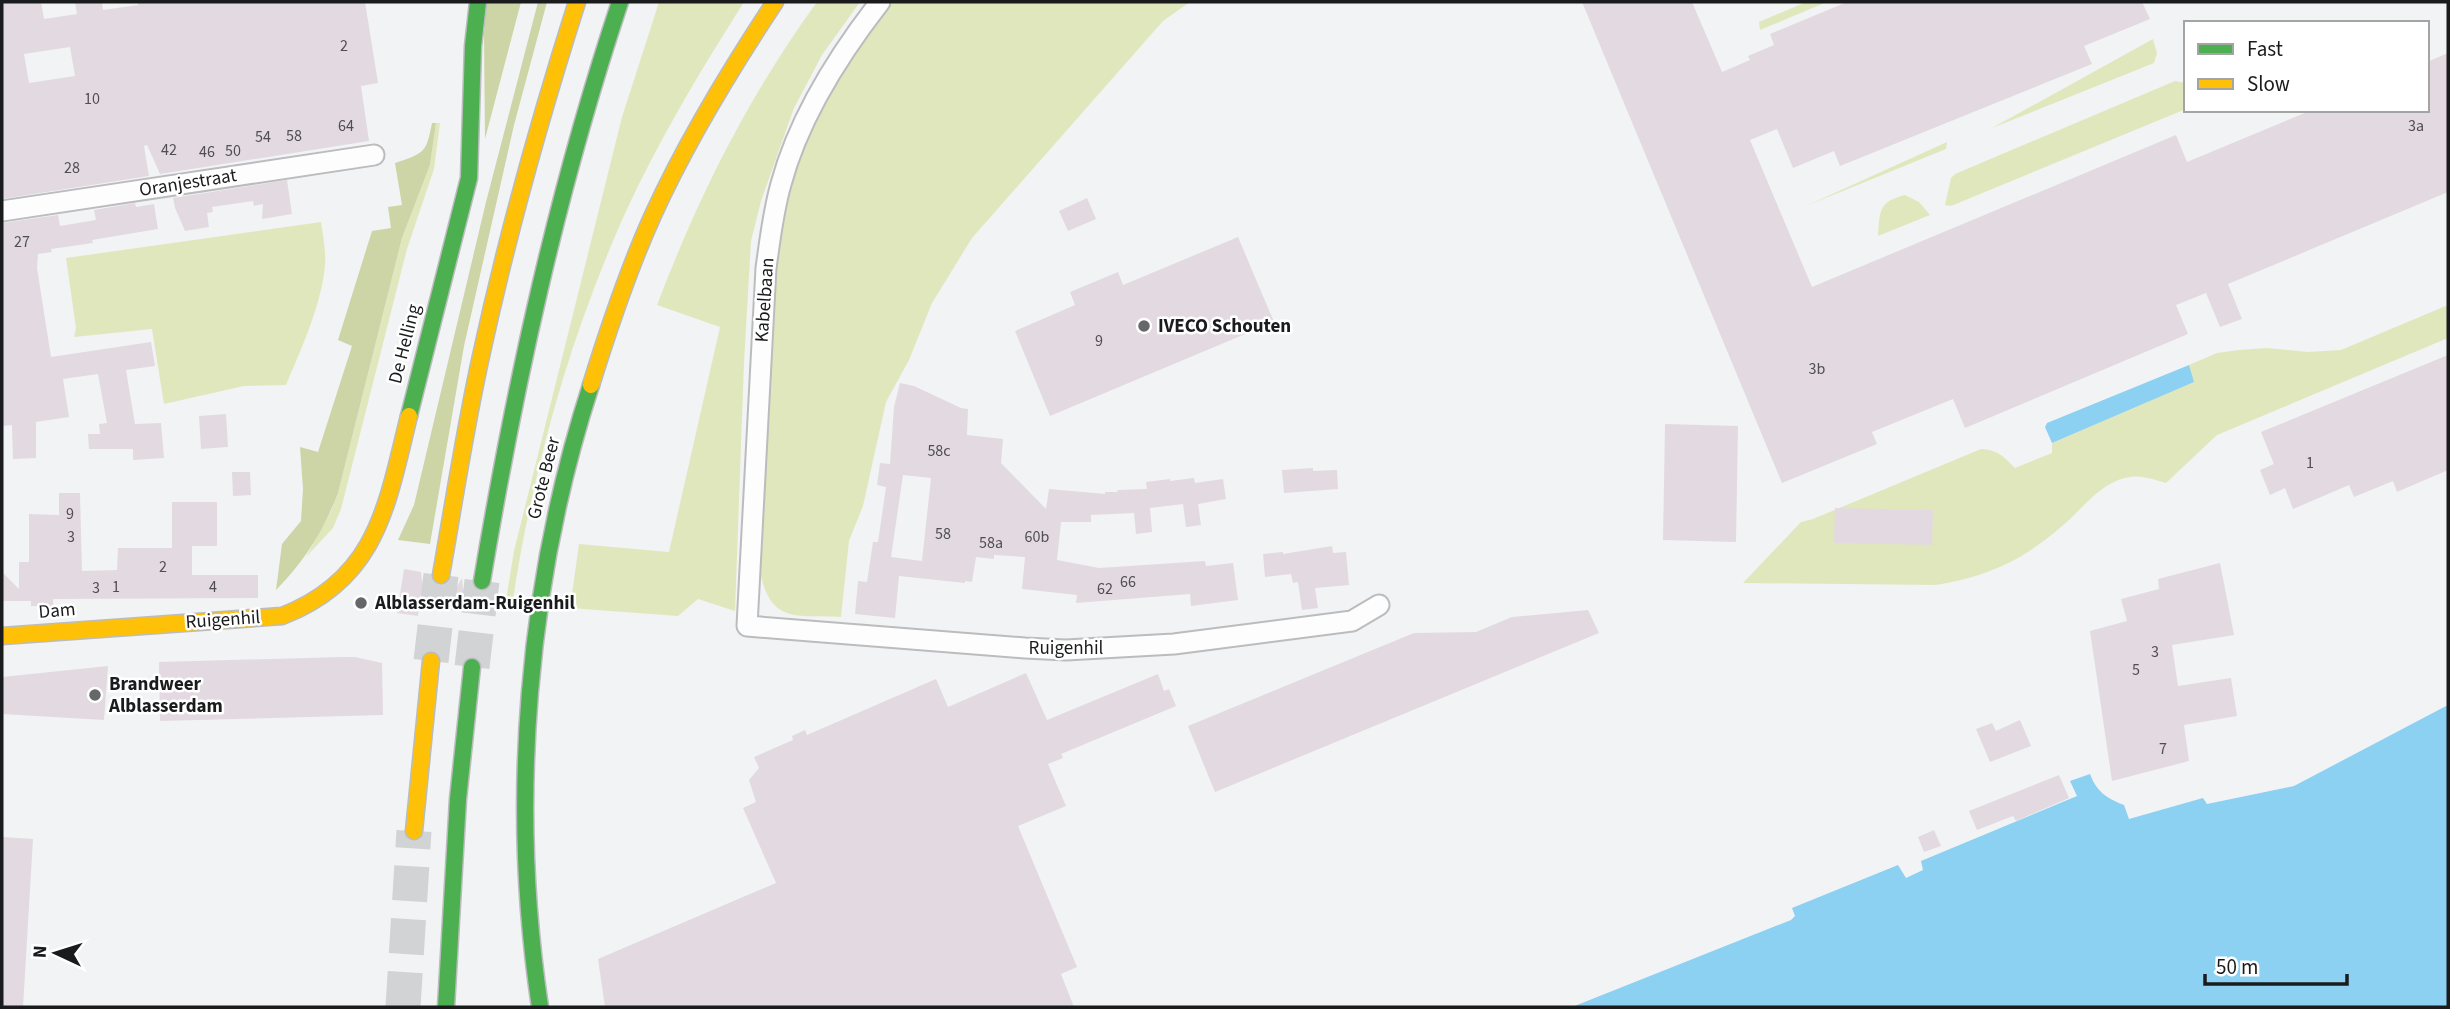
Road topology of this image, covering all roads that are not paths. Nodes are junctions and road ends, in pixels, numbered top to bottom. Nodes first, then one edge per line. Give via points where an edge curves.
1 (478, 2) edge
2 (577, 2) edge
3 (620, 2) edge
4 (775, 2) edge
5 (880, 2) edge
6 (460, 19) dead end
7 (471, 83) junction
8 (373, 155) dead end
9 (2, 211) edge
10 (441, 575) tunnel mouth
11 (482, 581) tunnel mouth
12 (326, 596) joint
13 (1379, 605) dead end
14 (115, 626) joint
15 (747, 626) joint
16 (2, 636) edge
17 (430, 661) tunnel mouth
18 (472, 667) tunnel mouth
19 (414, 831) tunnel mouth
20 (446, 1007) edge
21 (540, 1007) edge

1 - 7 main road, De Helling
2 - 10 main road via 498,277
3 - 11 main road via 551,237 502,461
4 - 21 main road, Grote Beer via 707,111 645,235 613,315 570,457 542,591 526,754 525,832
5 - 15 street, Kabelbaan via 838,61 796,139 771,228
6 - 7 main road, De Helling
7 - 12 main road, De Helling via 469,178 385,512 351,572
8 - 9 street, Oranjestraat
12 - 14 main road, Ruigenhil via 282,617
13 - 15 street, Ruigenhil via 1352,621 1174,644 1066,650
14 - 16 main road, Dam
17 - 19 main road
18 - 20 main road via 457,813

